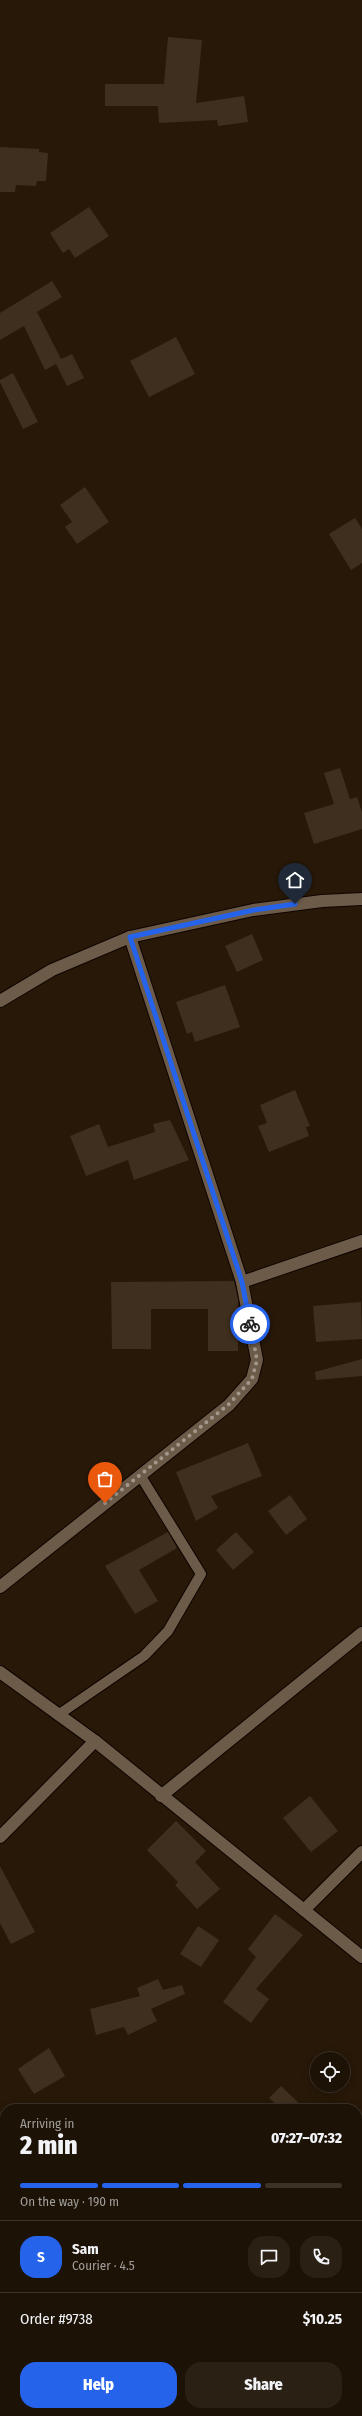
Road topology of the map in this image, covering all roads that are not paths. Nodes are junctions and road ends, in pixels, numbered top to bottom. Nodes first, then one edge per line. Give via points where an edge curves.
1 (362, 899) edge
2 (130, 937) junction
3 (0, 1001) edge
4 (362, 1241) edge
5 (242, 1282) junction
6 (140, 1475) junction
7 (0, 1586) edge
8 (362, 1633) edge
9 (0, 1672) edge
10 (58, 1715) junction
11 (95, 1741) junction
12 (161, 1796) junction
13 (0, 1837) edge
14 (362, 1852) edge
15 (304, 1910) junction
16 (362, 1958) edge

1 - 2 street via 322,901 254,910
2 - 3 street via 52,970
2 - 5 street
4 - 5 street
5 - 6 street via 257,1360 252,1379 228,1405
6 - 7 street
6 - 10 lane via 201,1574 168,1631 144,1656
8 - 12 street
9 - 10 street
10 - 11 street
11 - 12 street
11 - 13 street
12 - 15 street
14 - 15 street
15 - 16 street

